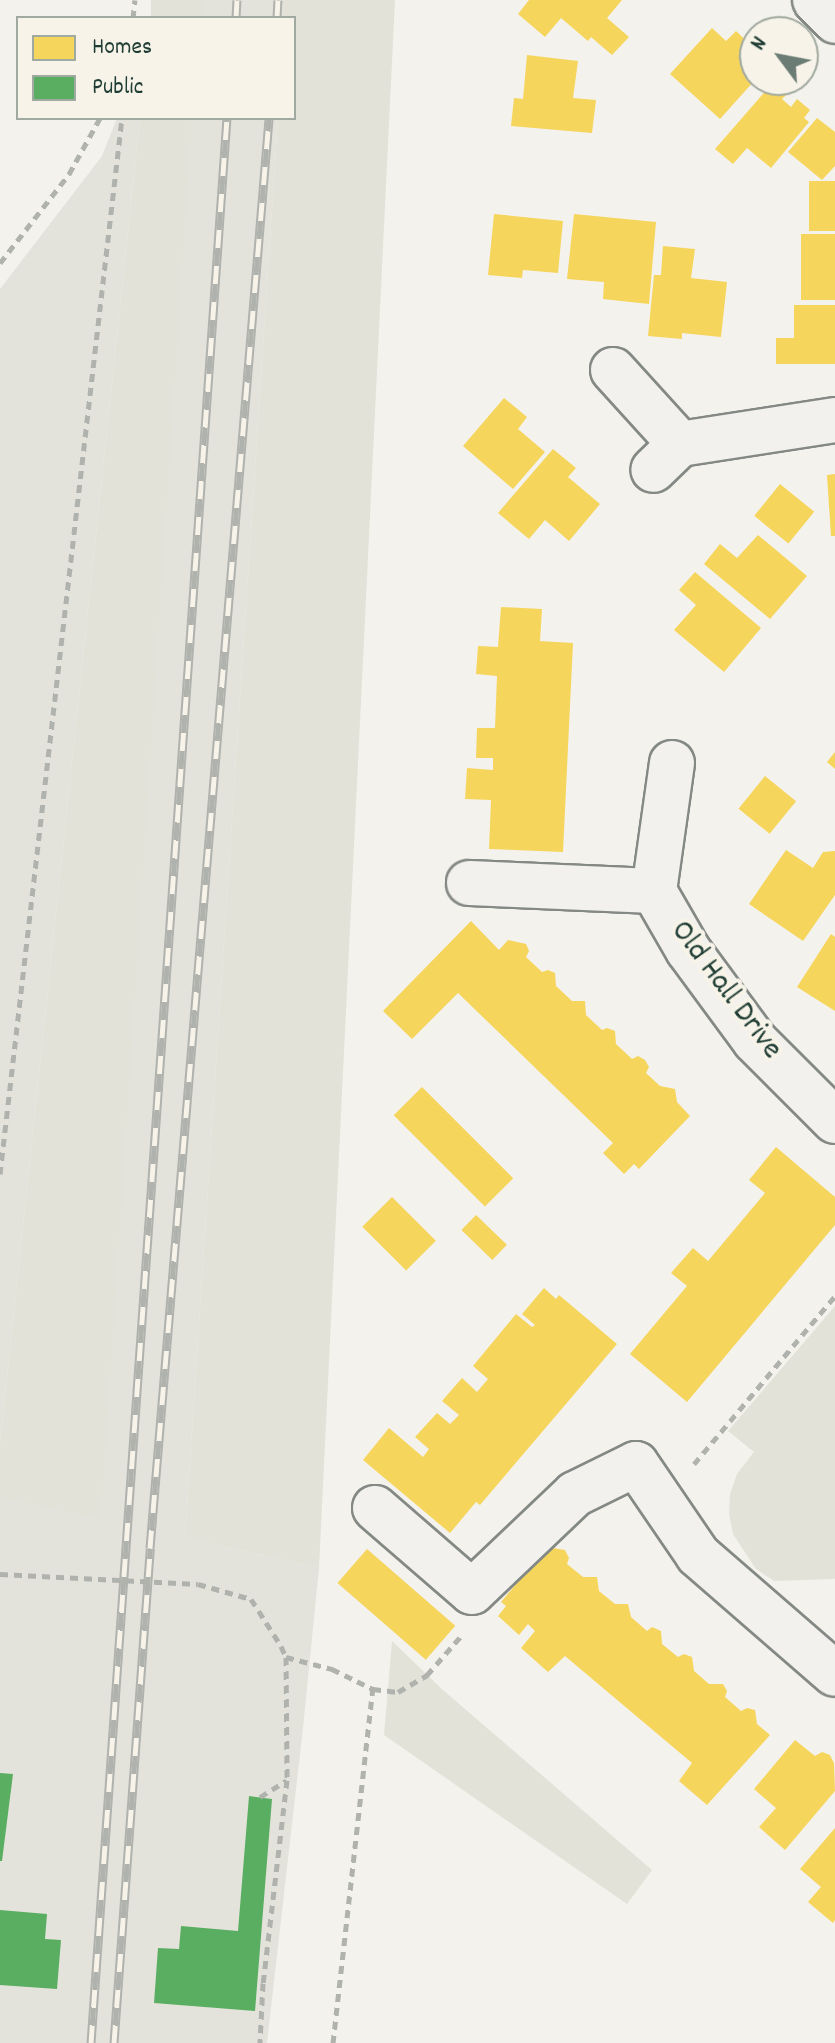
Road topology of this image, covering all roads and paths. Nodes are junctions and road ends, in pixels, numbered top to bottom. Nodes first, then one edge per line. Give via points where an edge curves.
1 (815, 0) edge
2 (835, 21) edge
3 (99, 120) edge
4 (122, 120) edge
5 (0, 263) edge
6 (613, 370) dead end
7 (835, 420) edge
8 (672, 763) dead end
9 (469, 883) dead end
10 (654, 891) junction
11 (835, 1121) edge
12 (0, 1174) edge
13 (835, 1296) edge
14 (663, 1504) junction
15 (375, 1508) dead end
16 (0, 1574) edge
17 (286, 1657) junction
18 (835, 1674) edge
19 (427, 1675) dead end
20 (373, 1689) junction
21 (287, 1780) junction
22 (260, 1797) dead end
23 (260, 2043) edge
24 (333, 2043) edge

1 - 2 street
3 - 5 path via 69,174
4 - 12 path
6 - 7 street via 666,457
8 - 10 street, Old Hall Drive
9 - 10 street, Old Hall Drive
10 - 11 street, Old Hall Drive via 688,950 755,1041
13 - 14 path
14 - 15 street via 636,1464 575,1494 472,1592
14 - 18 street via 698,1555
16 - 17 path via 198,1584 251,1599
17 - 20 path via 332,1669
17 - 21 path
19 - 20 path via 398,1692
20 - 24 path
21 - 22 path
21 - 23 path via 264,1948

